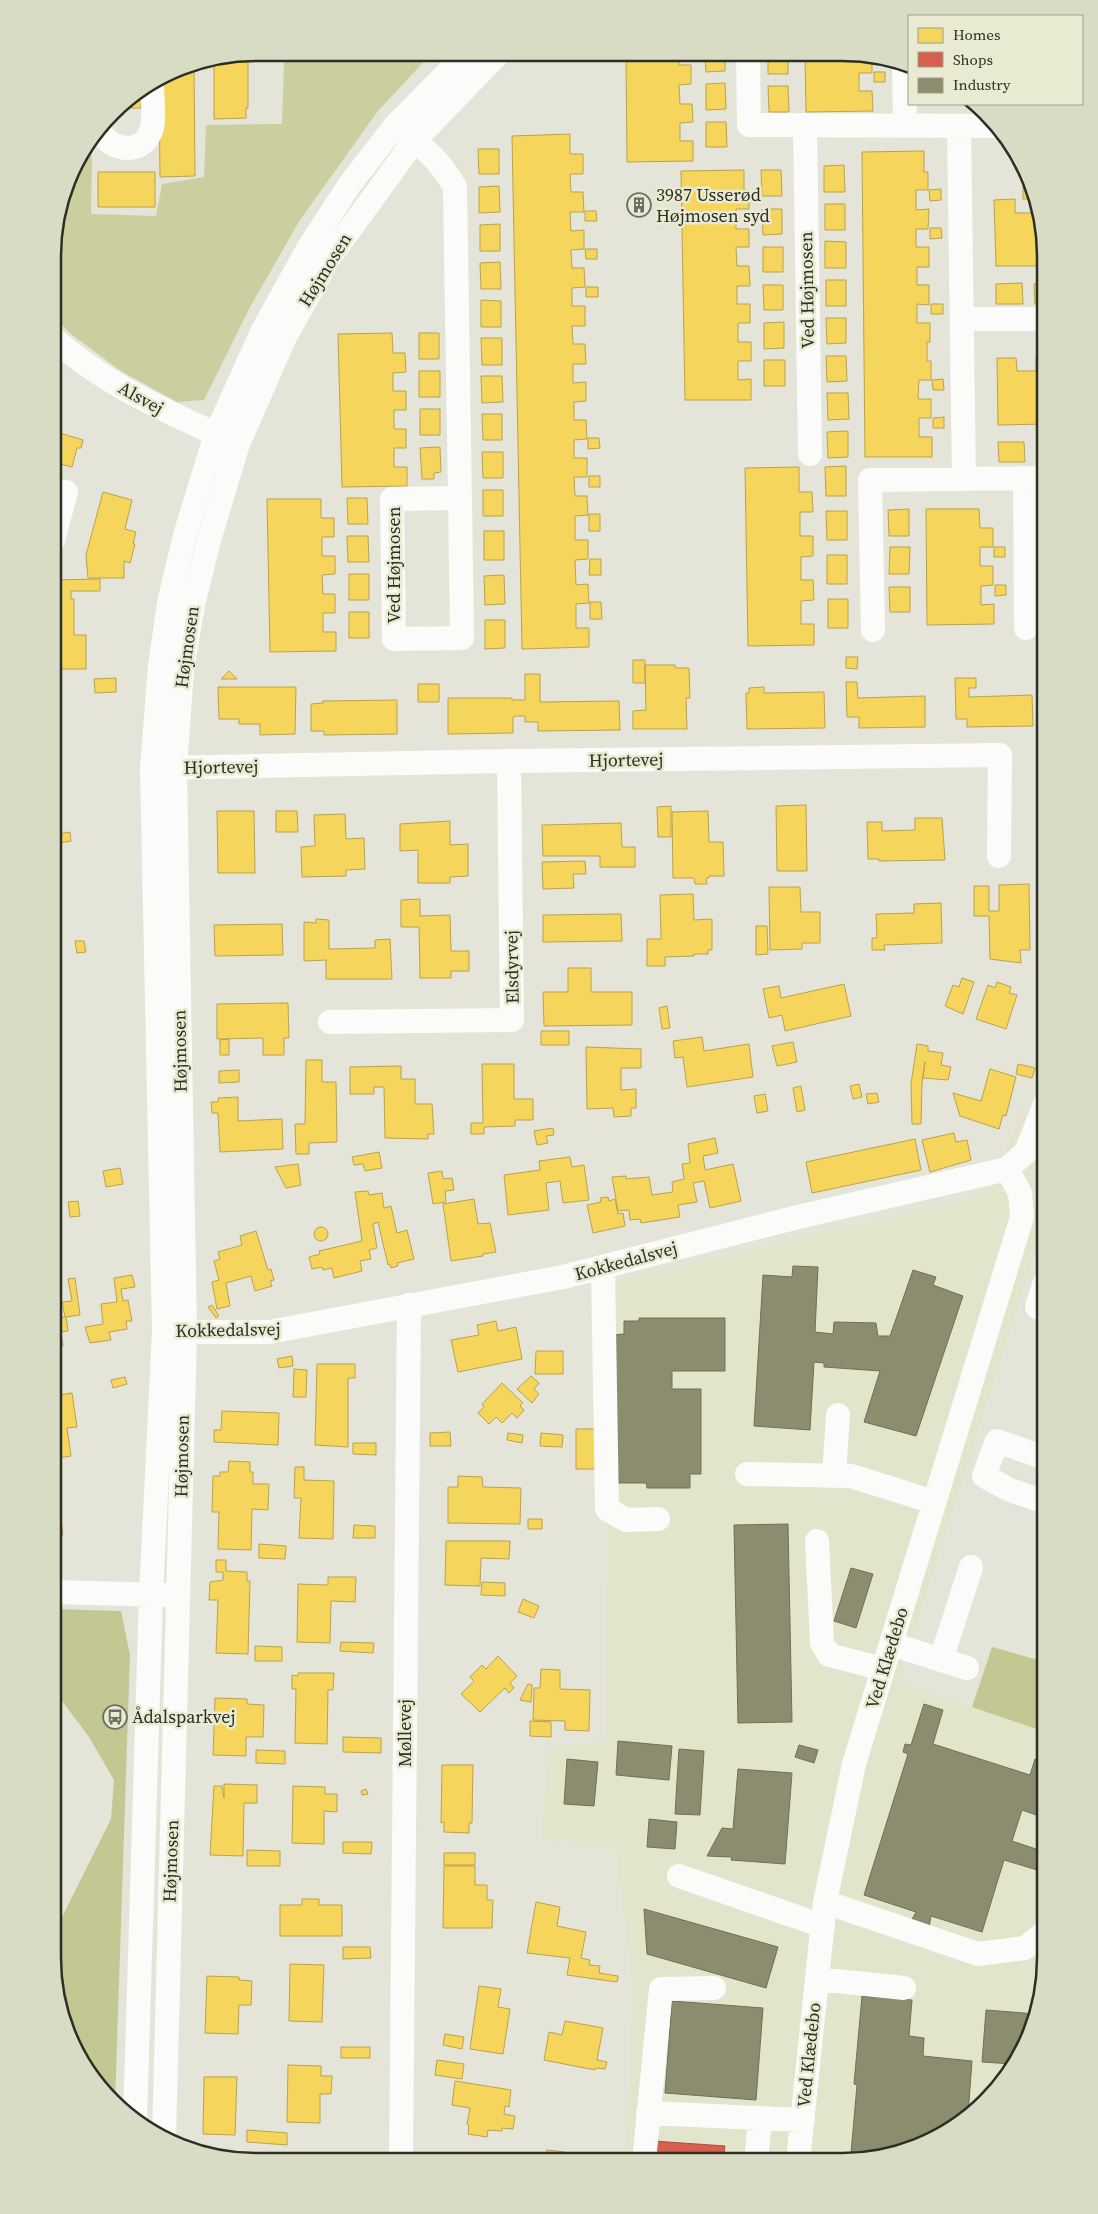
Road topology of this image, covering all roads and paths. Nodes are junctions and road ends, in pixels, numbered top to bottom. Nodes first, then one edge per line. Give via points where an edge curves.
1 (459, 61) edge
2 (491, 61) edge
3 (748, 61) edge
4 (904, 72) edge
5 (152, 91) edge
6 (395, 126) junction
7 (805, 126) junction
8 (905, 126) junction
9 (959, 126) junction
10 (986, 126) edge
11 (103, 137) edge
12 (416, 140) junction
13 (963, 319) junction
14 (1037, 319) edge
15 (61, 344) edge
16 (216, 434) junction
17 (238, 444) junction
18 (810, 454) dead end
19 (1035, 478) edge
20 (964, 479) junction
21 (66, 492) dead end
22 (460, 498) junction
23 (61, 510) edge
24 (1026, 628) dead end
25 (873, 630) dead end
26 (509, 761) junction
27 (164, 768) junction
28 (999, 856) dead end
29 (330, 1022) dead end
30 (1037, 1130) edge
31 (1007, 1169) junction
32 (603, 1267) junction
33 (409, 1305) junction
34 (174, 1332) junction
35 (838, 1415) dead end
36 (1037, 1455) edge
37 (747, 1474) dead end
38 (834, 1476) junction
39 (1037, 1499) edge
40 (934, 1502) junction
41 (658, 1519) dead end
42 (817, 1541) dead end
43 (972, 1567) dead end
44 (61, 1592) edge
45 (151, 1595) junction
46 (179, 1595) junction
47 (891, 1644) junction
48 (941, 1660) junction
49 (966, 1668) dead end
50 (882, 1669) junction
51 (679, 1876) dead end
52 (825, 1902) junction
53 (823, 1926) junction
54 (1037, 1938) edge
55 (817, 1979) junction
56 (714, 1988) dead end
57 (904, 1988) dead end
58 (135, 2110) edge
59 (648, 2113) junction
60 (760, 2120) junction
61 (803, 2120) junction
62 (164, 2130) edge
63 (401, 2153) edge
64 (645, 2153) edge
65 (757, 2153) edge
66 (799, 2153) edge

1 - 6 street, Højmosen
2 - 12 street, Højmosen
3 - 7 street via 749,125
4 - 8 street
5 - 11 street via 152,127 148,138 139,146 127,149 116,147
6 - 12 street, Ved Højmosen
6 - 16 street, Højmosen via 350,184 309,247 263,330
7 - 8 street
7 - 18 street, Ved Højmosen
8 - 9 street
9 - 10 street
9 - 13 street
12 - 17 street, Højmosen via 329,258 284,338
12 - 22 street, Ved Højmosen via 442,166 455,187
13 - 14 street
13 - 20 street
15 - 16 street, Alsvej via 109,380 157,408
16 - 17 street, Alsvej
16 - 27 street, Højmosen via 185,535 169,602 160,666
17 - 27 street, Højmosen via 193,605
19 - 20 street
19 - 24 street
20 - 25 street via 870,480
21 - 23 street
22 - 22 street, Ved Højmosen via 392,499 394,639 462,638
26 - 27 street, Hjortevej
26 - 28 street, Hjortevej via 1000,755
26 - 29 street, Elsdyrvej via 512,1020
27 - 34 street, Højmosen
30 - 31 street, Kokkedalsvej via 1026,1152
31 - 32 street, Kokkedalsvej via 798,1217
31 - 40 street, Ved Klædebo via 1020,1193 1022,1217
32 - 33 street, Kokkedalsvej
32 - 41 street via 607,1509 626,1520
33 - 34 street, Kokkedalsvej via 269,1332
33 - 63 street, Møllevej
34 - 45 street, Højmosen
34 - 46 street, Højmosen
35 - 38 street
36 - 39 street via 996,1440 984,1476
37 - 38 street
38 - 40 street via 851,1476
40 - 47 street, Ved Klædebo
42 - 50 street via 822,1644 829,1655
43 - 48 street
44 - 45 street
45 - 46 street
45 - 58 street, Højmosen
46 - 62 street, Højmosen
47 - 48 street
47 - 50 street, Ved Klædebo
48 - 49 street
50 - 52 street, Ved Klædebo via 854,1764
51 - 53 street
52 - 53 street, Ved Klædebo
52 - 54 street via 978,1954 1025,1948
53 - 55 street, Ved Klædebo
55 - 57 street
55 - 61 street, Ved Klædebo
56 - 59 street via 661,1989
59 - 60 street
59 - 64 street
60 - 61 street
60 - 65 street
61 - 66 street, Ved Klædebo

